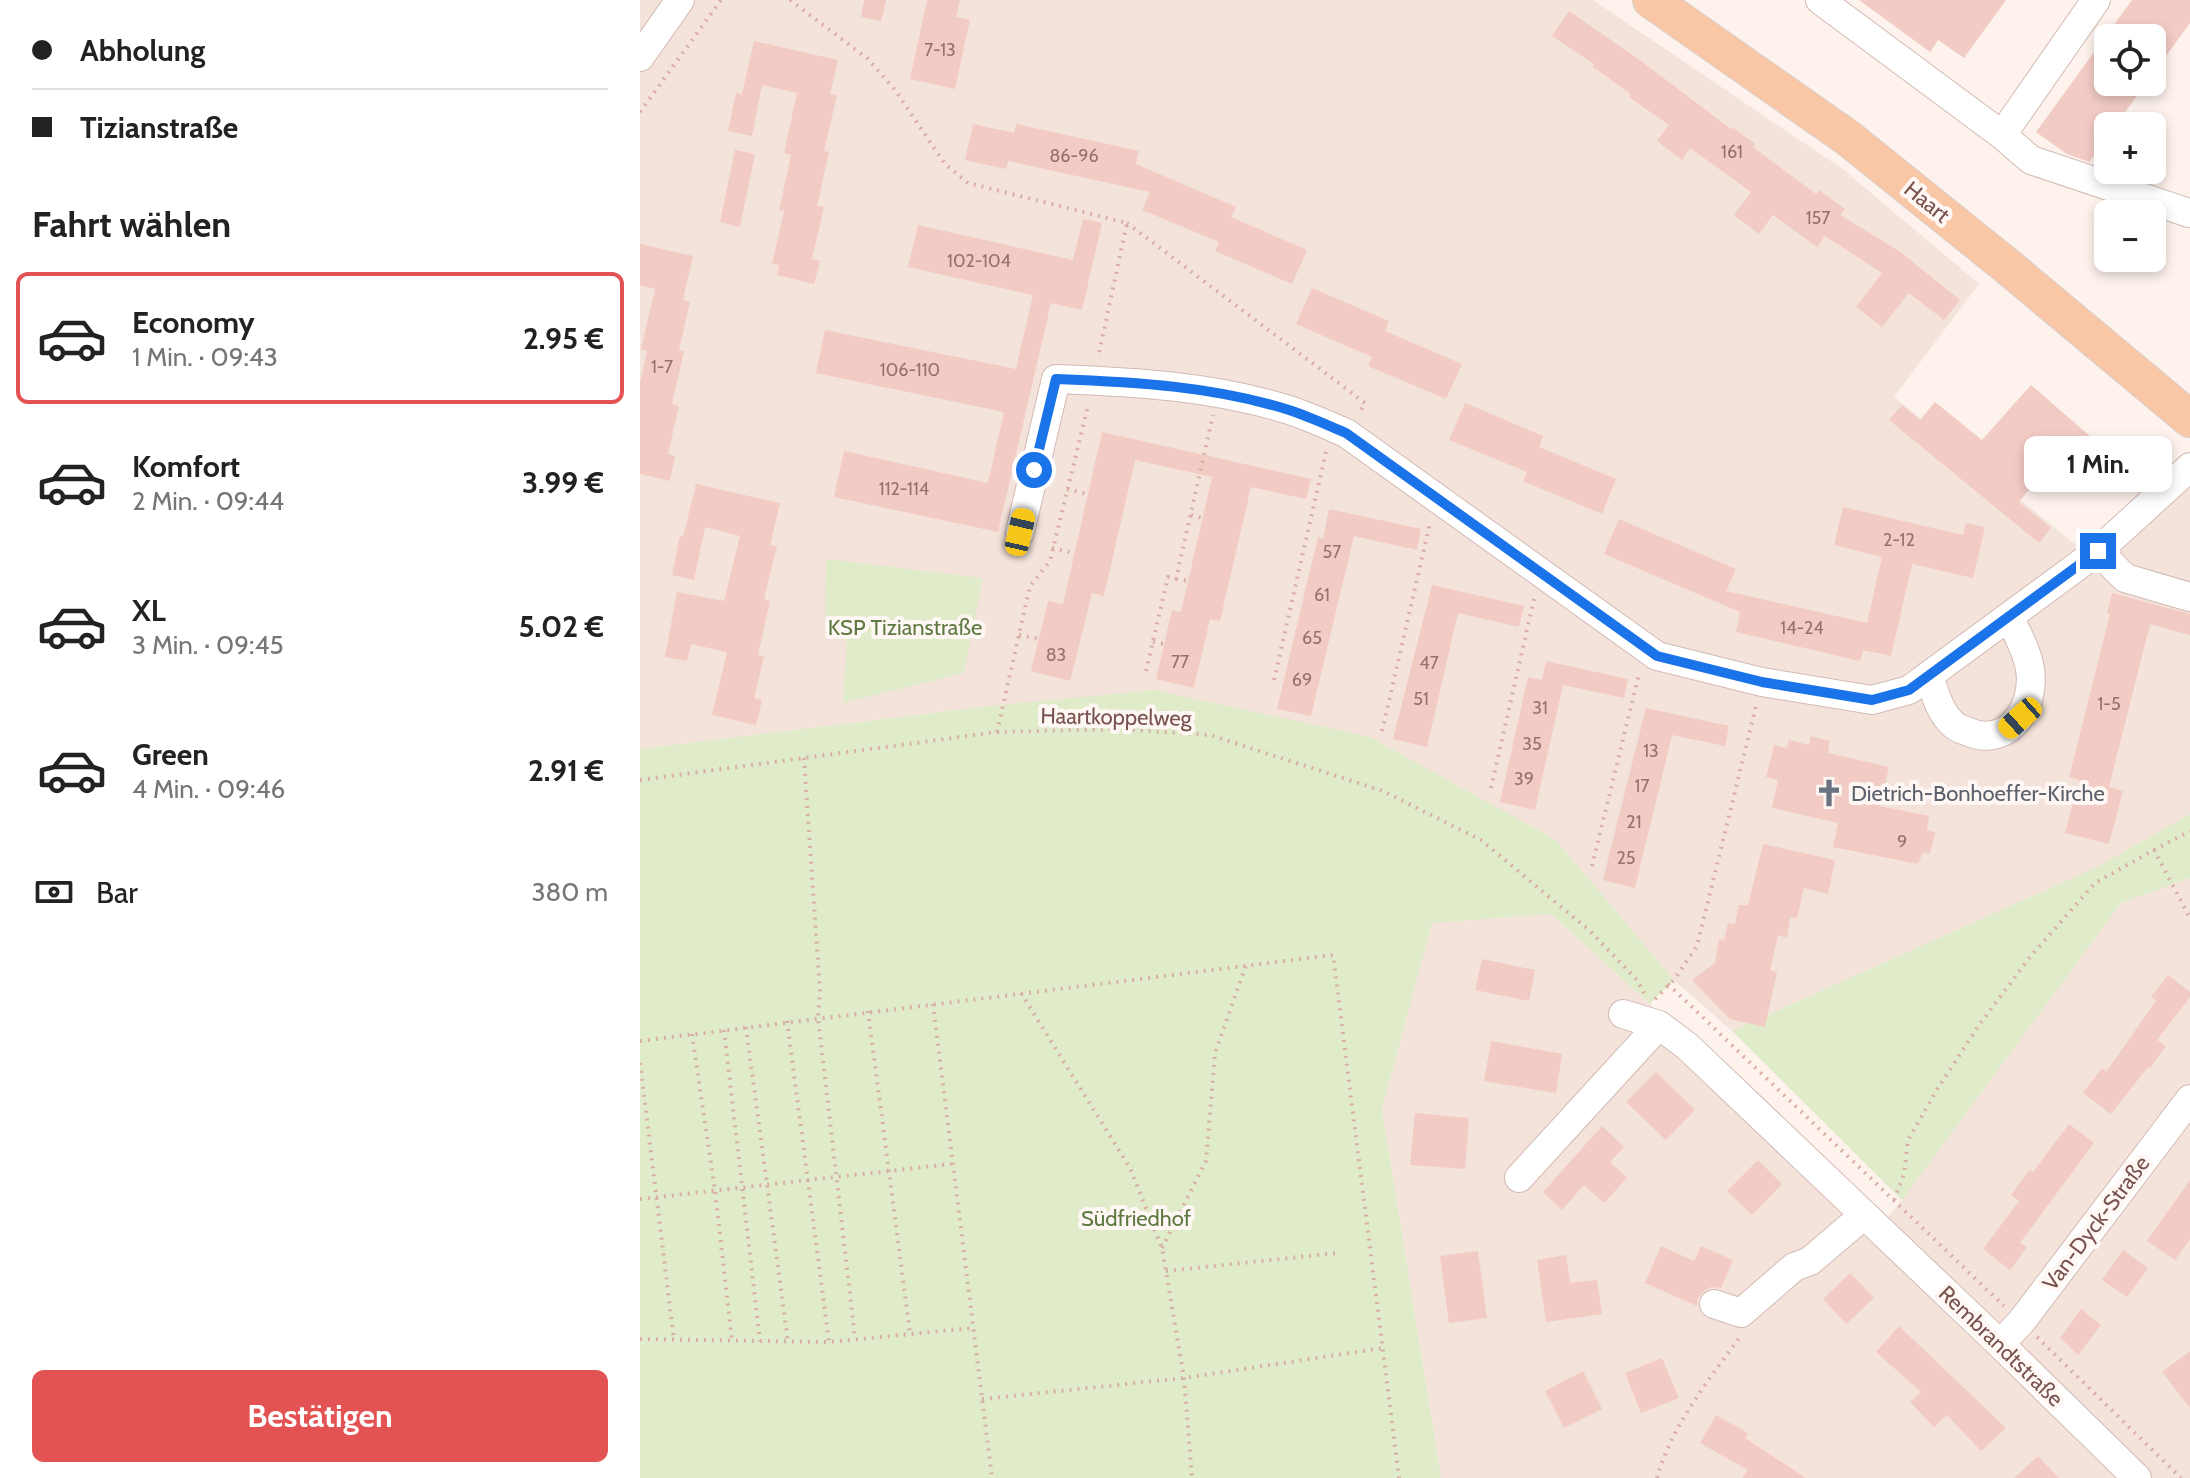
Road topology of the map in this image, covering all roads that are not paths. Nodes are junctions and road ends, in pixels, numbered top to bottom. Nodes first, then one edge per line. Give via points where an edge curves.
1 (680, 0) edge
2 (1651, 0) edge
3 (1820, 0) edge
4 (2096, 0) edge
5 (640, 57) edge
6 (2002, 135) junction
7 (2189, 213) edge
8 (2190, 419) edge
9 (2190, 467) edge
10 (1020, 532) dead end
11 (2098, 551) junction
12 (2190, 597) edge
13 (2009, 617) junction
14 (1929, 675) junction
15 (1623, 1014) dead end
16 (1655, 1014) junction
17 (2190, 1099) edge
18 (1519, 1178) dead end
19 (1864, 1215) junction
20 (1714, 1304) dead end
21 (2000, 1344) junction
22 (2137, 1478) edge

1 - 5 street
2 - 8 main road, Haart via 1848,138
3 - 6 street
4 - 6 street
6 - 7 street via 2031,160
9 - 11 street
10 - 14 street via 1056,379 1149,383 1218,393 1289,410 1339,430 1657,656 1762,682 1872,700 1909,690
11 - 12 street via 2125,578
11 - 13 street
13 - 14 street
13 - 14 street via 2030,670 2020,718 2004,732 1981,736 1955,727 1940,709
15 - 16 street, Rembrandtstraße
16 - 18 street
16 - 19 street, Rembrandtstraße
17 - 21 street, Van-Dyck-Straße
19 - 20 street via 1741,1313
19 - 21 street, Rembrandtstraße
21 - 22 street, Rembrandtstraße

